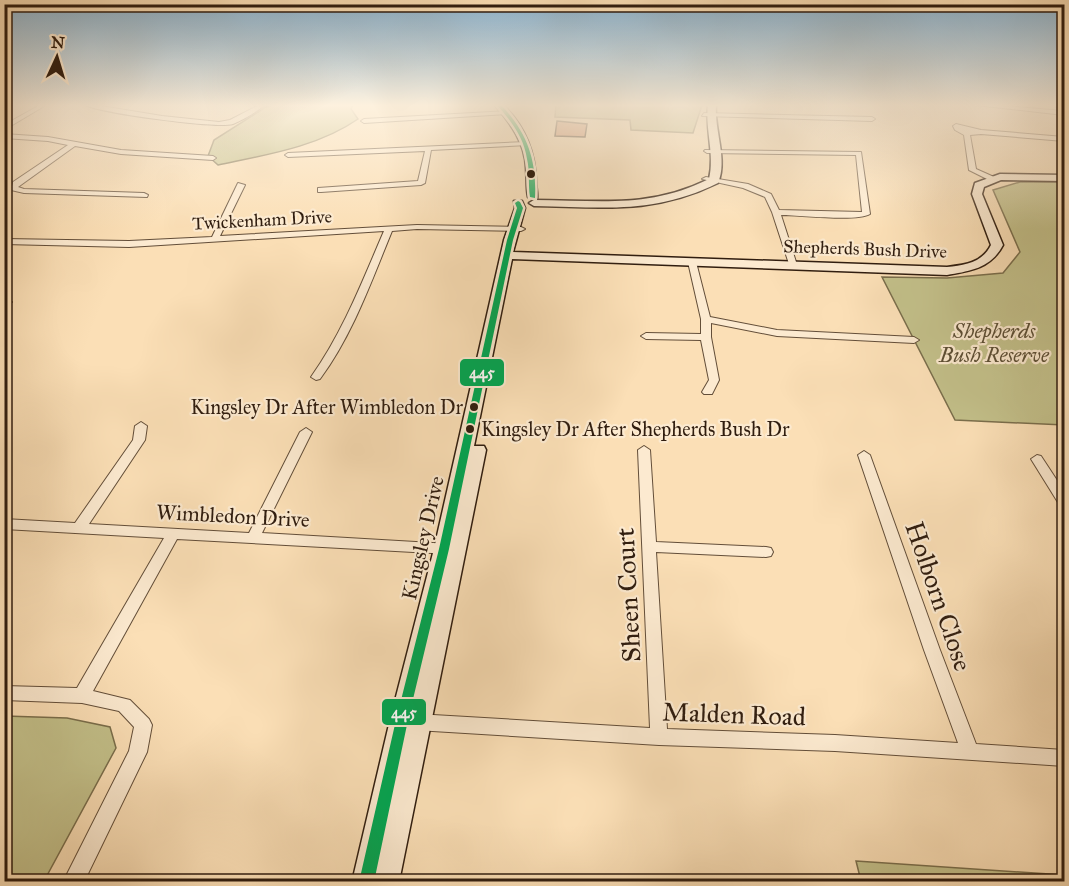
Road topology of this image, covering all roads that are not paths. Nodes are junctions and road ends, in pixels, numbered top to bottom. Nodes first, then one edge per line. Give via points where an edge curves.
1 (70, 146) edge
2 (87, 146) edge
3 (485, 146) edge
4 (522, 146) edge
5 (710, 146) edge
6 (969, 146) edge
7 (428, 150) junction
8 (710, 151) junction
9 (288, 155) dead end
10 (213, 158) dead end
11 (1065, 178) edge
12 (991, 179) junction
13 (710, 180) junction
14 (241, 185) dead end
15 (321, 190) dead end
16 (144, 195) dead end
17 (528, 200) junction
18 (776, 212) junction
19 (389, 229) junction
20 (517, 229) junction
21 (215, 240) junction
22 (4, 241) edge
23 (511, 257) junction
24 (692, 262) junction
25 (793, 265) junction
26 (706, 319) junction
27 (646, 336) dead end
28 (706, 337) junction
29 (914, 340) dead end
30 (316, 377) dead end
31 (708, 392) dead end
32 (141, 426) dead end
33 (306, 432) dead end
34 (644, 450) dead end
35 (864, 455) dead end
36 (1037, 459) dead end
37 (1065, 501) edge
38 (4, 524) edge
39 (79, 528) junction
40 (173, 534) junction
41 (253, 538) junction
42 (650, 547) junction
43 (451, 549) junction
44 (766, 552) dead end
45 (4, 693) edge
46 (82, 696) junction
47 (410, 721) junction
48 (659, 737) junction
49 (971, 753) junction
50 (1065, 758) edge
51 (73, 882) edge
52 (366, 882) edge
53 (385, 882) edge

1 - 16 street via 14,188
2 - 10 street
3 - 7 street
4 - 17 street, Kingsley Drive
5 - 8 street
6 - 12 street via 973,170
7 - 9 street
7 - 15 street via 421,183
8 - 13 street via 718,170
8 - 18 street via 859,153 866,213
11 - 12 street
12 - 25 street, Shepherds Bush Drive via 976,188 997,245 992,256 982,263 947,271
13 - 17 street via 687,195 651,203
13 - 18 street via 759,190 768,196
14 - 21 street
17 - 20 street, Kingsley Drive via 520,208
18 - 25 street
19 - 20 street, Twickenham Drive
19 - 21 street, Twickenham Drive
19 - 30 street via 344,331
20 - 23 street, Kingsley Drive
21 - 22 street, Twickenham Drive via 120,244
23 - 24 street, Shepherds Bush Drive
23 - 43 street, Kingsley Drive
24 - 25 street, Shepherds Bush Drive
24 - 26 street
26 - 28 street
26 - 29 street via 777,333
27 - 28 street
28 - 31 street via 714,380
32 - 39 street via 140,440
33 - 41 street
34 - 42 street, Sheen Court
35 - 49 street, Holborn Close
36 - 37 street
38 - 39 street, Wimbledon Drive
39 - 40 street, Wimbledon Drive
40 - 41 street, Wimbledon Drive
40 - 46 street
41 - 43 street, Wimbledon Drive
42 - 44 street
42 - 48 street, Sheen Court
43 - 47 street, Kingsley Drive
45 - 46 street
46 - 51 street via 124,705 143,725 138,752
47 - 48 street, Malden Road
47 - 52 street, Kingsley Drive
47 - 53 street, Kingsley Drive
48 - 49 street, Malden Road
49 - 50 street, Malden Road

